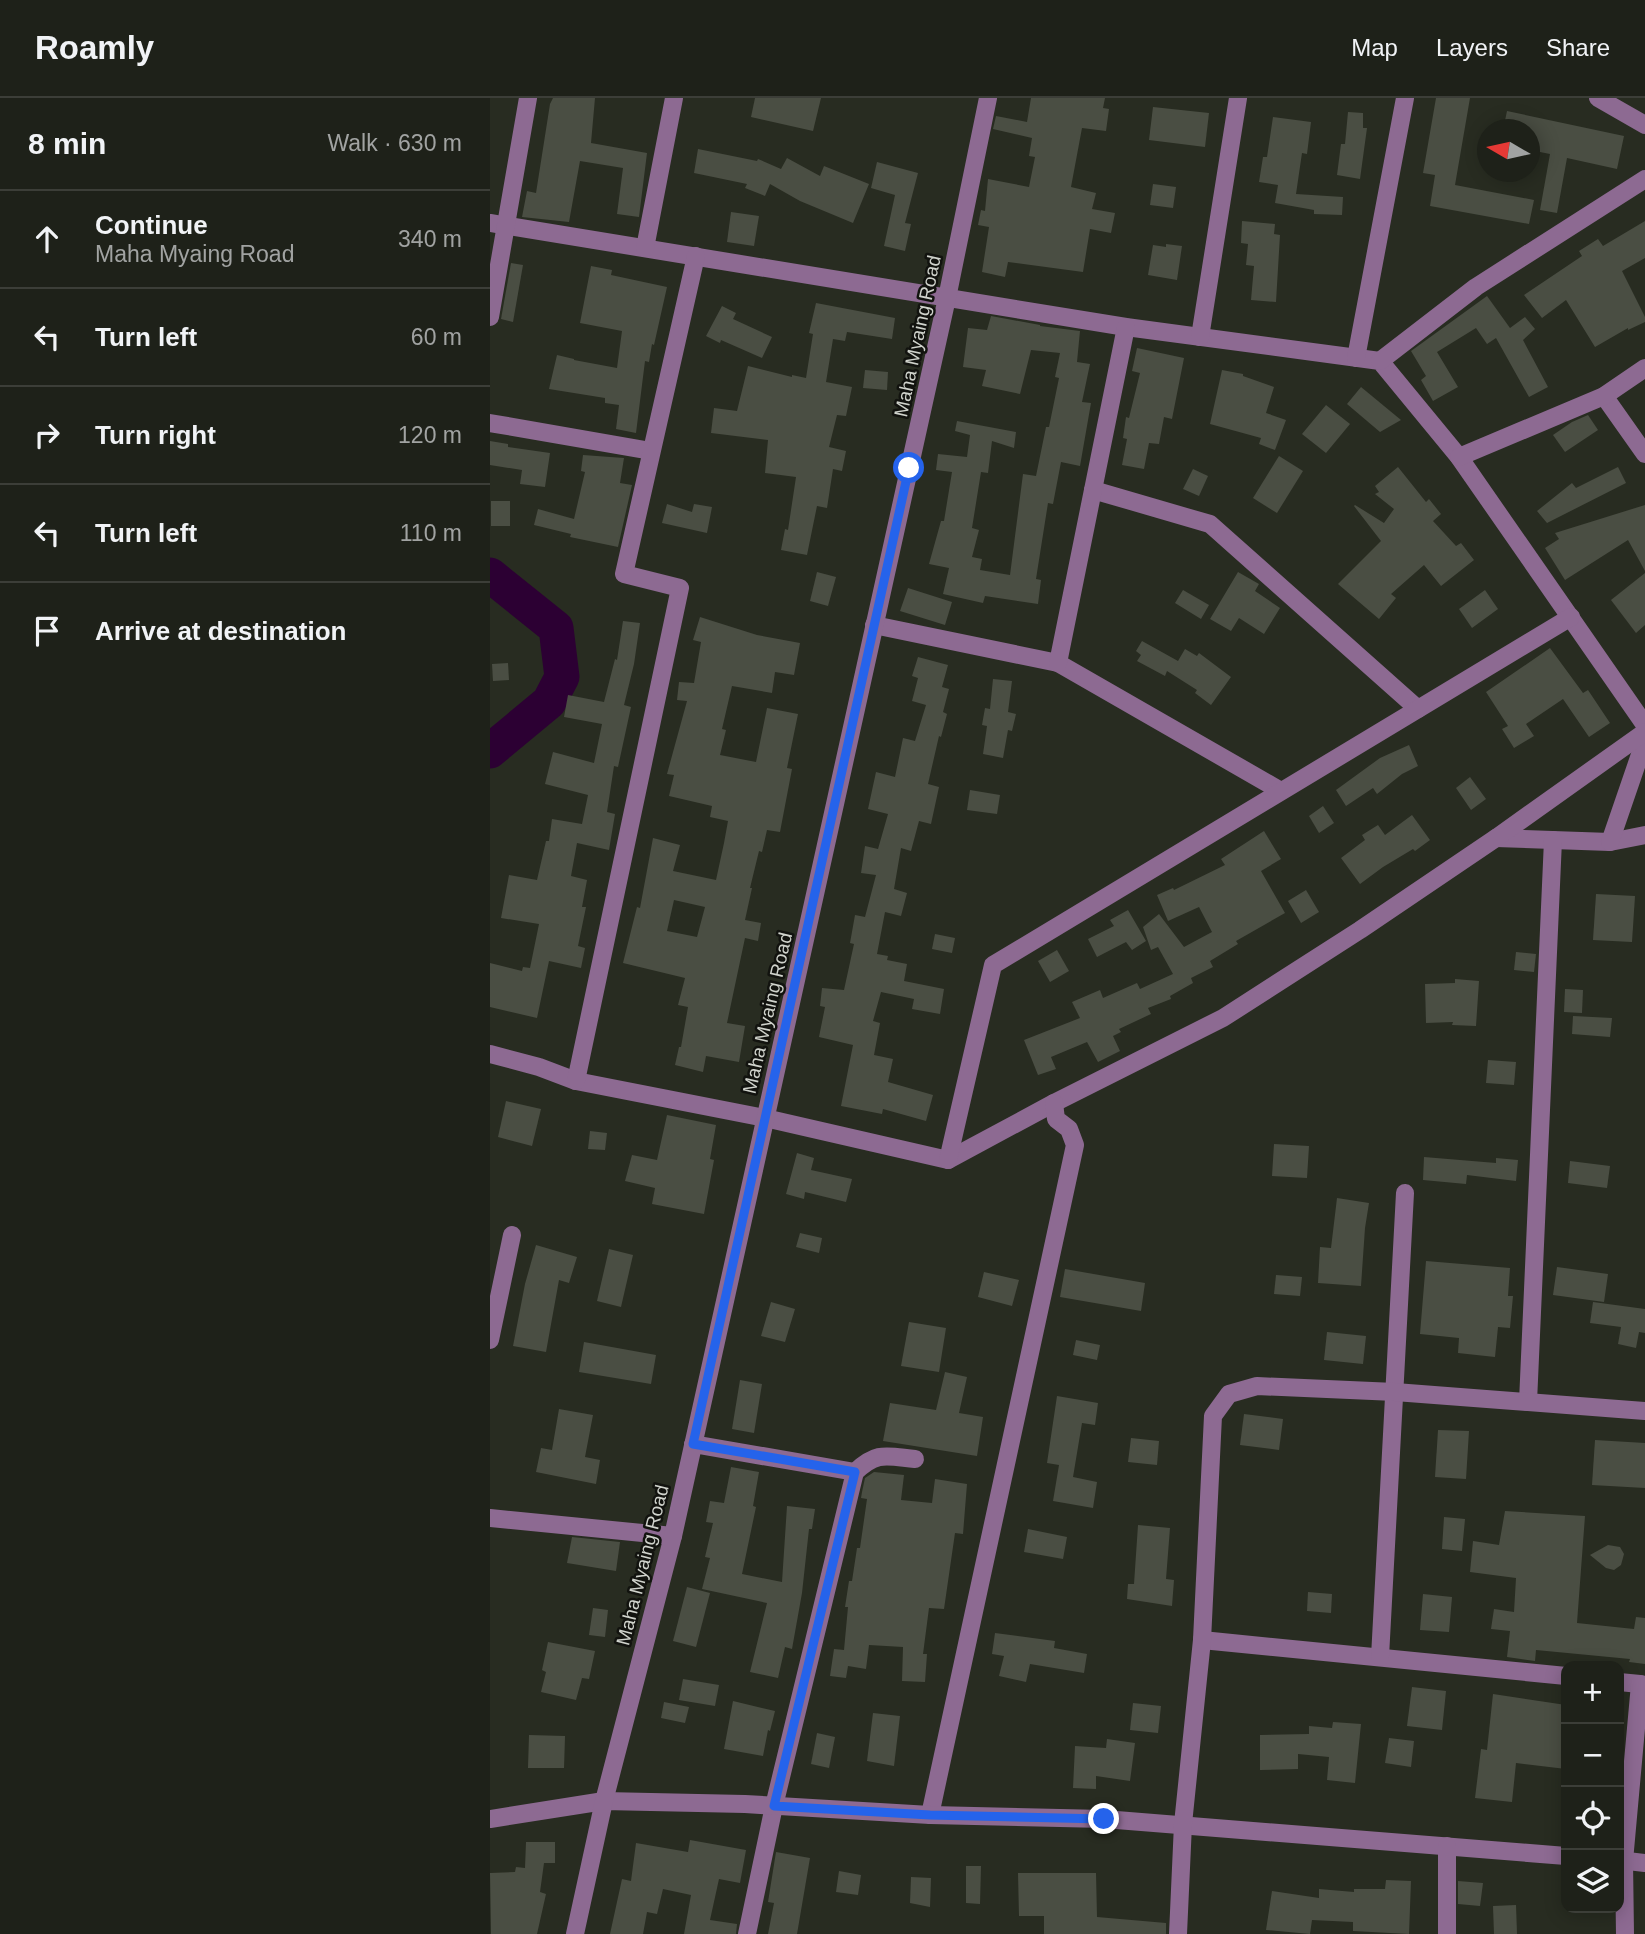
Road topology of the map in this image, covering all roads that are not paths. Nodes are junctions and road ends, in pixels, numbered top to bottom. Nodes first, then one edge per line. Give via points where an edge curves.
1 (528, 98) edge
2 (674, 98) edge
3 (988, 98) edge
4 (1238, 98) edge
5 (1405, 98) edge
6 (1598, 98) edge
7 (1645, 125) edge
8 (1645, 179) edge
9 (498, 225) edge
10 (645, 248) junction
11 (696, 256) junction
12 (947, 298) junction
13 (490, 317) edge
14 (1126, 327) junction
15 (1200, 337) junction
16 (1356, 358) junction
17 (1380, 361) junction
18 (1645, 368) edge
19 (1604, 396) junction
20 (490, 423) edge
21 (652, 451) junction
22 (1645, 454) edge
23 (1459, 457) junction
24 (1093, 490) junction
25 (1571, 617) junction
26 (874, 625) junction
27 (1058, 663) junction
28 (1418, 709) junction
29 (1645, 725) edge
30 (1645, 733) edge
31 (1645, 740) edge
32 (1281, 791) junction
33 (1645, 835) edge
34 (1496, 838) junction
35 (1553, 840) junction
36 (1610, 842) junction
37 (490, 1054) edge
38 (576, 1081) junction
39 (1054, 1103) junction
40 (765, 1118) junction
41 (948, 1160) junction
42 (1405, 1193) dead end
43 (512, 1235) dead end
44 (490, 1340) edge
45 (1395, 1392) junction
46 (1528, 1402) junction
47 (1645, 1411) edge
48 (693, 1444) junction
49 (915, 1459) dead end
50 (855, 1472) junction
51 (490, 1518) edge
52 (673, 1535) junction
53 (1202, 1640) junction
54 (1380, 1657) junction
55 (1561, 1675) edge
56 (1624, 1682) edge
57 (1643, 1684) edge
58 (604, 1801) junction
59 (774, 1806) junction
60 (930, 1815) junction
61 (490, 1819) edge
62 (1183, 1824) junction
63 (1447, 1846) junction
64 (1622, 1850) edge
65 (1561, 1856) edge
66 (1624, 1861) edge
67 (1645, 1863) edge
68 (1624, 1913) edge
69 (575, 1934) edge
70 (747, 1934) edge
71 (1178, 1934) edge
72 (1447, 1934) edge
73 (1625, 1934) edge

1 - 9 street
2 - 10 street
3 - 12 street, Maha Myaing Road
4 - 15 street
5 - 16 street
6 - 7 street
8 - 17 street via 1476,287
9 - 10 street
9 - 13 street
10 - 11 street
11 - 12 street
11 - 21 street
12 - 14 street
12 - 26 street, Maha Myaing Road
14 - 15 street
14 - 24 street
15 - 16 street
16 - 17 street
17 - 23 street
18 - 19 street
19 - 22 street
19 - 23 street
20 - 21 street
21 - 38 street via 624,574 680,588
23 - 25 street
24 - 27 street
24 - 28 street via 1210,524
25 - 28 street
25 - 29 street
26 - 27 street
26 - 40 street, Maha Myaing Road
27 - 32 street
28 - 32 street
30 - 34 street
31 - 36 street
32 - 41 street via 993,965
33 - 36 street
34 - 35 street
34 - 39 street via 1223,1018
35 - 36 street
35 - 46 street
37 - 38 street
38 - 40 street
39 - 41 street
39 - 60 street via 1056,1119 1069,1129 1075,1145
40 - 41 street
40 - 48 street, Maha Myaing Road
42 - 45 street
43 - 44 street
45 - 46 street
45 - 53 street via 1257,1386 1229,1394 1213,1416
45 - 54 street
46 - 47 street
48 - 50 street
48 - 52 street, Maha Myaing Road
49 - 50 street via 870,1458
50 - 59 street
51 - 52 street
52 - 58 street, Maha Myaing Road
53 - 54 street
53 - 62 street
54 - 55 street
56 - 57 street
57 - 64 street
58 - 59 street
58 - 61 street
58 - 69 street, Maha Myaing Road
59 - 60 street
59 - 70 street
60 - 62 street
62 - 63 street
62 - 71 street
63 - 65 street
63 - 72 street
66 - 67 street
68 - 73 street

